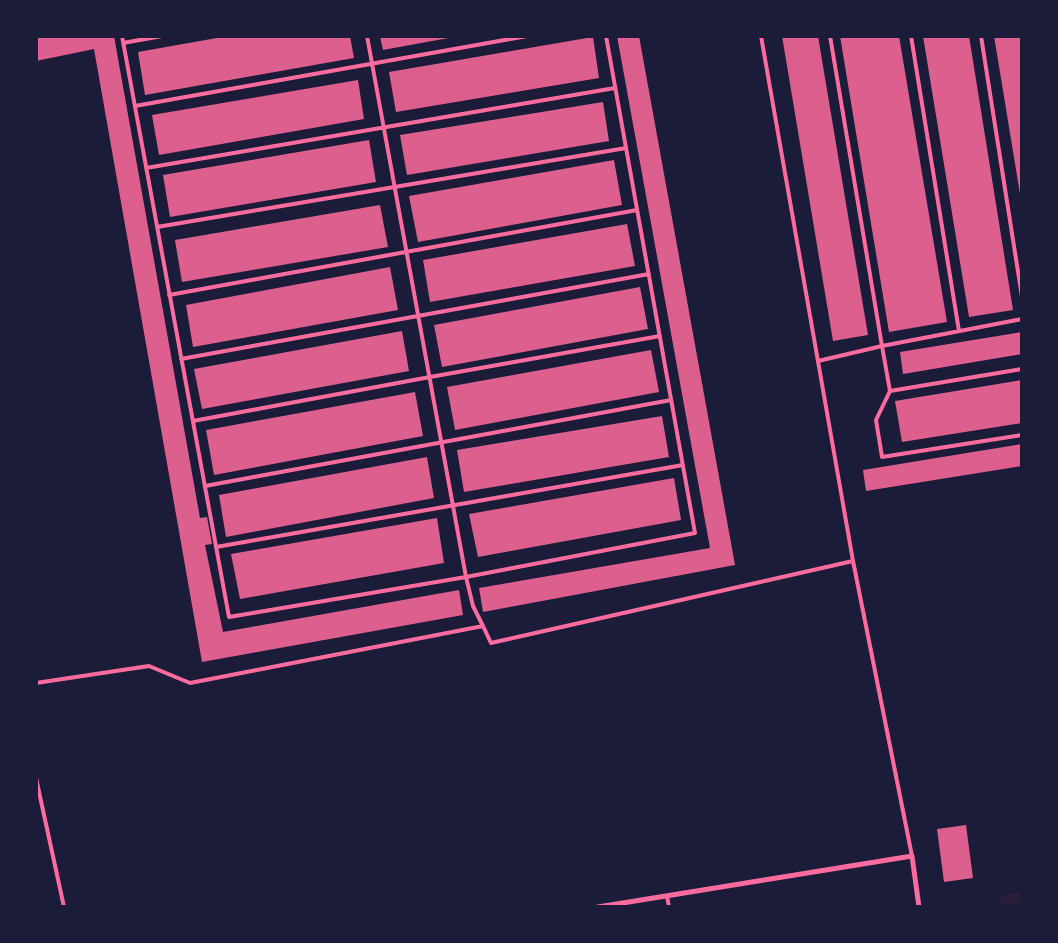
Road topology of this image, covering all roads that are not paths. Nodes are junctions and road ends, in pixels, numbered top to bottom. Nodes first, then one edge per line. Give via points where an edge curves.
1 (122, 36) edge
2 (162, 36) edge
3 (367, 36) edge
4 (527, 36) edge
5 (606, 36) edge
6 (761, 36) edge
7 (830, 36) edge
8 (911, 36) edge
9 (981, 36) edge
10 (123, 43) junction
11 (372, 64) junction
12 (615, 88) junction
13 (134, 106) junction
14 (383, 126) junction
15 (626, 148) junction
16 (146, 168) junction
17 (394, 186) junction
18 (637, 210) junction
19 (157, 227) junction
20 (407, 253) junction
21 (649, 274) junction
22 (170, 295) junction
23 (1022, 297) edge
24 (418, 317) junction
25 (1022, 319) edge
26 (959, 331) junction
27 (660, 336) junction
28 (882, 346) junction
29 (182, 359) junction
30 (818, 361) junction
31 (1022, 369) edge
32 (430, 377) junction
33 (890, 391) junction
34 (672, 400) junction
35 (193, 421) junction
36 (1022, 435) edge
37 (442, 442) junction
38 (683, 465) junction
39 (205, 486) junction
40 (453, 506) junction
41 (216, 547) junction
42 (853, 561) junction
43 (466, 577) junction
44 (483, 626) junction
45 (36, 683) edge
46 (36, 778) edge
47 (912, 856) junction
48 (667, 896) junction
49 (64, 907) edge
50 (598, 907) edge
51 (669, 907) edge
52 (919, 907) edge

1 - 10 lane
2 - 10 lane
3 - 11 lane
4 - 11 lane
5 - 12 lane
6 - 30 lane
7 - 28 lane
8 - 26 lane
9 - 23 lane
10 - 13 lane
11 - 13 lane
11 - 14 lane
12 - 14 lane
12 - 15 lane
13 - 16 lane
14 - 16 lane
14 - 17 lane
15 - 17 lane
15 - 18 lane
16 - 19 lane
17 - 19 lane
17 - 20 lane
18 - 20 lane
18 - 21 lane
19 - 22 lane
20 - 22 lane
20 - 24 lane
21 - 24 lane
21 - 27 lane
22 - 29 lane
24 - 29 lane
24 - 32 lane
25 - 26 lane
26 - 28 lane
27 - 32 lane
27 - 34 lane
28 - 30 lane
28 - 33 lane
29 - 35 lane
30 - 42 lane
31 - 33 lane
32 - 35 lane
32 - 37 lane
33 - 36 lane via 876,420 882,457
34 - 37 lane
34 - 38 lane
35 - 39 lane
37 - 39 lane
37 - 40 lane
38 - 40 lane
38 - 43 lane via 695,533
39 - 41 lane
40 - 41 lane
40 - 43 lane
41 - 43 lane via 230,617
42 - 44 lane via 491,643
42 - 47 lane
43 - 44 lane via 473,606
44 - 45 lane via 190,683 149,666
46 - 49 lane
47 - 48 street
47 - 52 street
48 - 50 street
48 - 51 lane

